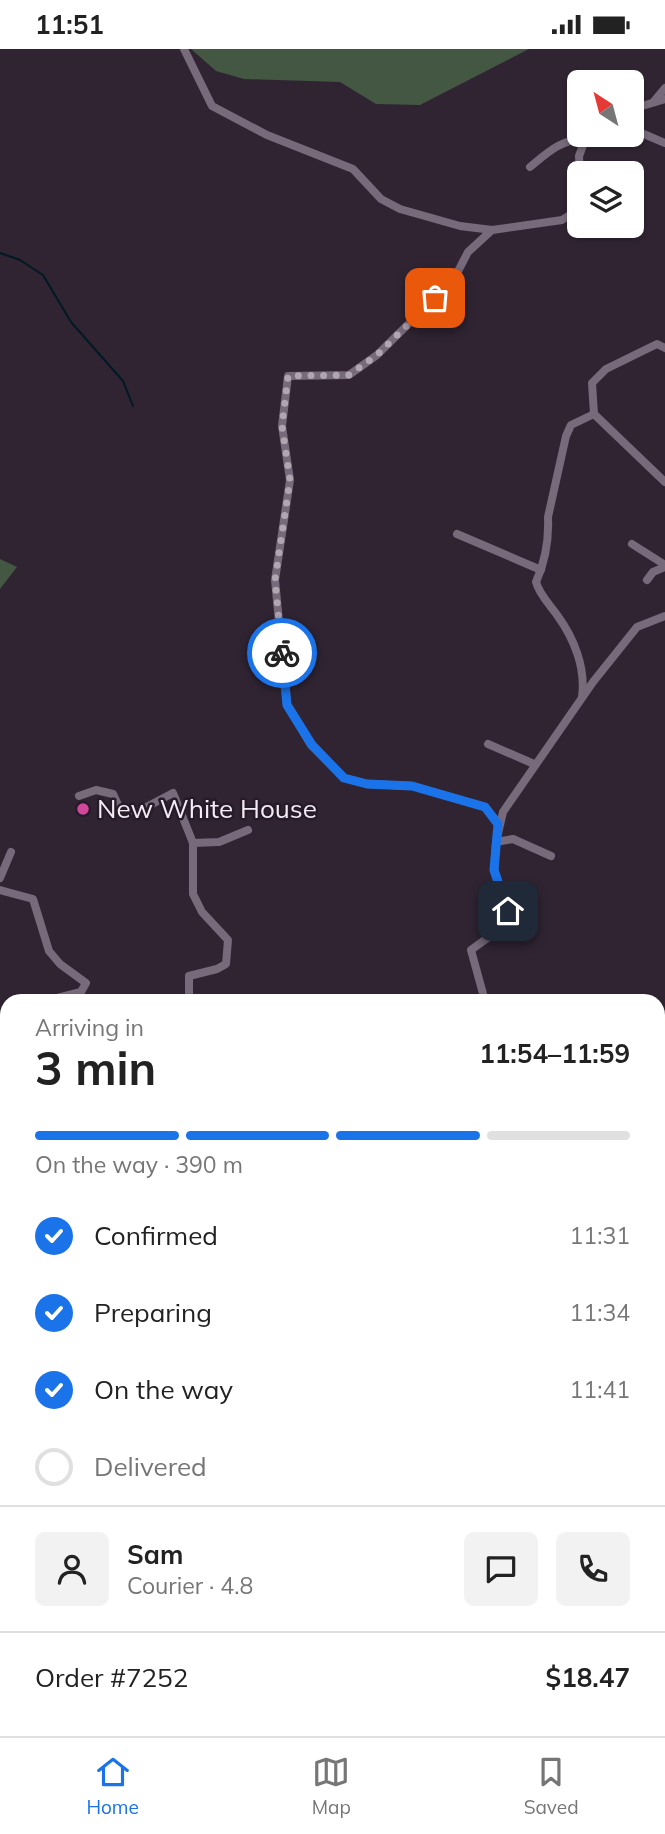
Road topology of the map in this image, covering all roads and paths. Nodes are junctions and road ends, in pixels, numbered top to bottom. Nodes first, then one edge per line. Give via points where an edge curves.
1 (184, 49) edge
2 (665, 88) edge
3 (665, 99) edge
4 (655, 100) junction
5 (644, 104) edge
6 (644, 134) edge
7 (567, 142) edge
8 (665, 143) edge
9 (530, 167) dead end
10 (567, 217) edge
11 (492, 230) junction
12 (665, 348) edge
13 (594, 414) junction
14 (665, 482) edge
15 (457, 534) dead end
16 (632, 544) dead end
17 (665, 566) edge
18 (541, 570) junction
19 (647, 580) dead end
20 (665, 616) edge
21 (581, 700) junction
22 (488, 744) dead end
23 (534, 764) junction
24 (79, 796) dead end
25 (498, 824) junction
26 (248, 830) dead end
27 (496, 842) junction
28 (193, 843) junction
29 (11, 852) dead end
30 (551, 856) dead end
31 (0, 878) edge
32 (0, 890) edge
33 (73, 994) edge
34 (189, 994) edge
35 (483, 994) edge

1 - 11 street via 212,106 267,135 353,169 381,199 400,209
2 - 4 street
3 - 4 street
4 - 5 street
6 - 8 street
7 - 9 street
10 - 11 street
11 - 25 street via 468,252 454,279 359,369 349,375 288,376 282,426 290,480 275,580 287,705 312,745 344,778 412,786 485,807
12 - 13 street via 657,344 606,369 592,383
13 - 14 street
13 - 18 street via 571,425 566,436
15 - 18 street
16 - 17 street
17 - 19 street
18 - 21 street via 537,587 561,620 580,662
20 - 21 street via 637,627
21 - 23 street
22 - 23 street
23 - 25 street
24 - 28 street via 104,791 113,794 119,807 138,812 173,793
25 - 27 street
26 - 28 street via 219,842
27 - 30 street via 513,839
27 - 35 street via 494,870 508,911 496,931 471,950
28 - 34 street via 193,894 202,912 228,940 226,964 189,976
29 - 31 street
32 - 33 street via 33,899 49,951 86,983 81,992

